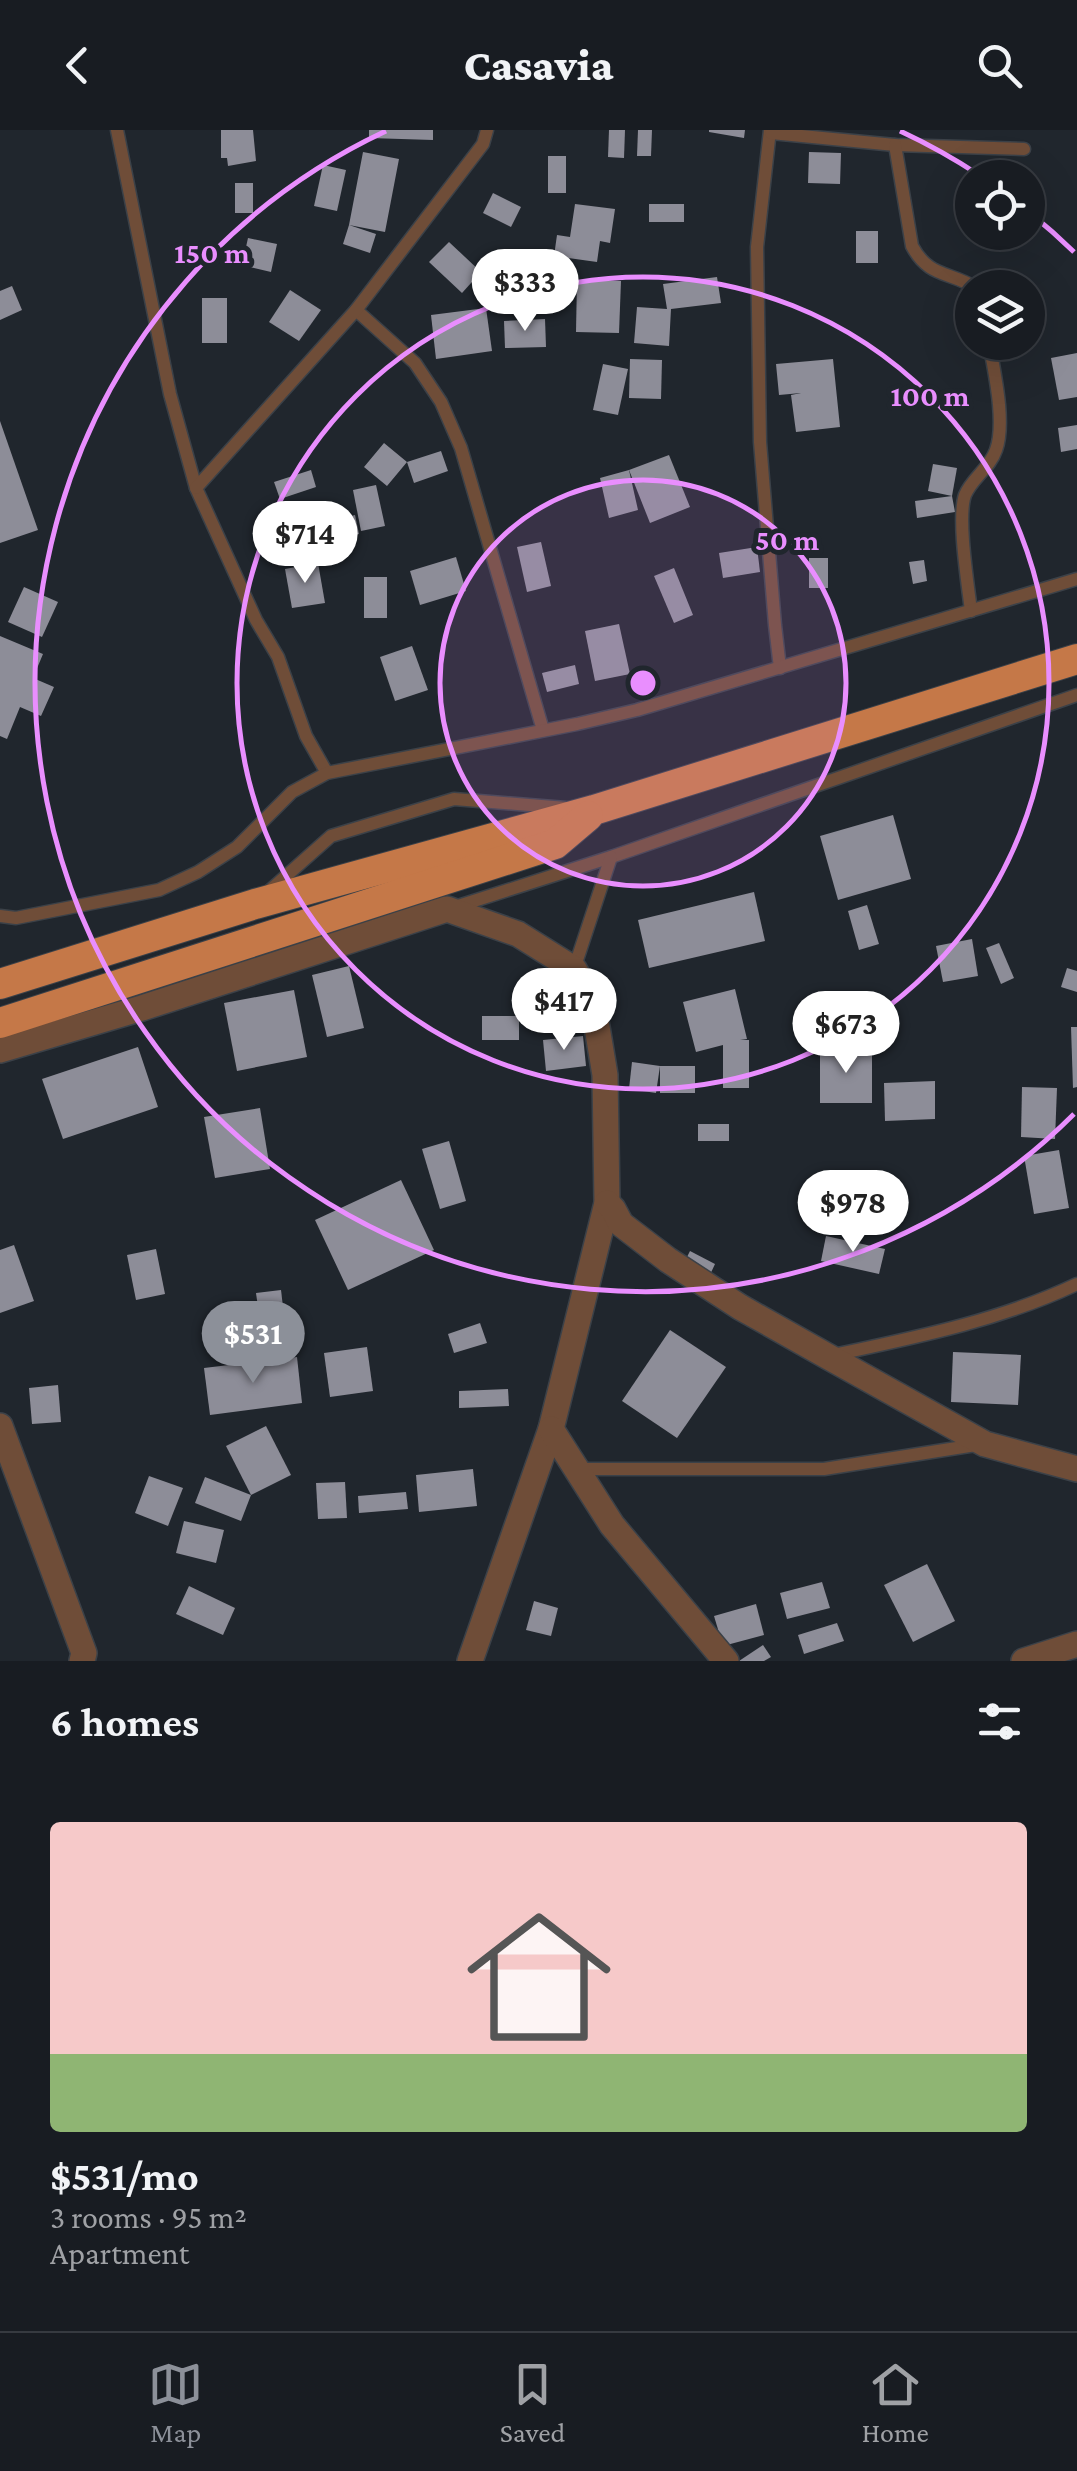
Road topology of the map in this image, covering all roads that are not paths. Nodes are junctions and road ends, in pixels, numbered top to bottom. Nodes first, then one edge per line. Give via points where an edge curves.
1 (117, 130) edge
2 (487, 130) edge
3 (771, 131) edge
4 (896, 145) junction
5 (1024, 149) dead end
6 (955, 278) edge
7 (356, 310) junction
8 (992, 360) edge
9 (196, 488) junction
10 (1077, 579) edge
11 (971, 611) junction
12 (1077, 659) edge
13 (780, 668) junction
14 (1077, 695) edge
15 (543, 730) junction
16 (327, 773) junction
17 (594, 810) junction
18 (611, 857) junction
19 (255, 904) junction
20 (447, 909) junction
21 (0, 916) edge
22 (574, 968) junction
23 (0, 984) edge
24 (0, 1023) edge
25 (0, 1050) edge
26 (607, 1202) junction
27 (1077, 1284) edge
28 (826, 1356) junction
29 (0, 1426) edge
30 (550, 1429) junction
31 (985, 1444) junction
32 (576, 1469) junction
33 (1077, 1469) edge
34 (1077, 1644) edge
35 (82, 1661) edge
36 (470, 1661) edge
37 (726, 1661) edge
38 (1024, 1661) edge

1 - 9 lane via 170,394
2 - 7 lane via 483,144
3 - 4 lane
3 - 13 lane via 756,247 760,422
4 - 5 lane
4 - 6 lane via 912,246 932,270
7 - 9 lane
7 - 15 lane via 415,363 441,402 461,448
8 - 11 lane via 997,448 964,498
9 - 16 lane
10 - 11 lane
11 - 13 lane
12 - 17 highway
13 - 15 lane
14 - 18 lane
15 - 16 lane
16 - 21 lane via 292,792 237,847 159,890
17 - 19 highway
17 - 19 lane via 454,799 331,836
17 - 24 highway via 555,844
18 - 20 lane
18 - 22 lane
19 - 23 highway
20 - 22 street via 518,934
20 - 25 street
22 - 26 street via 593,1003 605,1074
26 - 28 street via 621,1224 668,1260
26 - 30 street
27 - 28 lane via 1029,1305
28 - 31 street
29 - 35 street
30 - 32 street
30 - 36 street
31 - 32 lane via 824,1469
31 - 33 street
32 - 37 street via 612,1525
34 - 38 street

